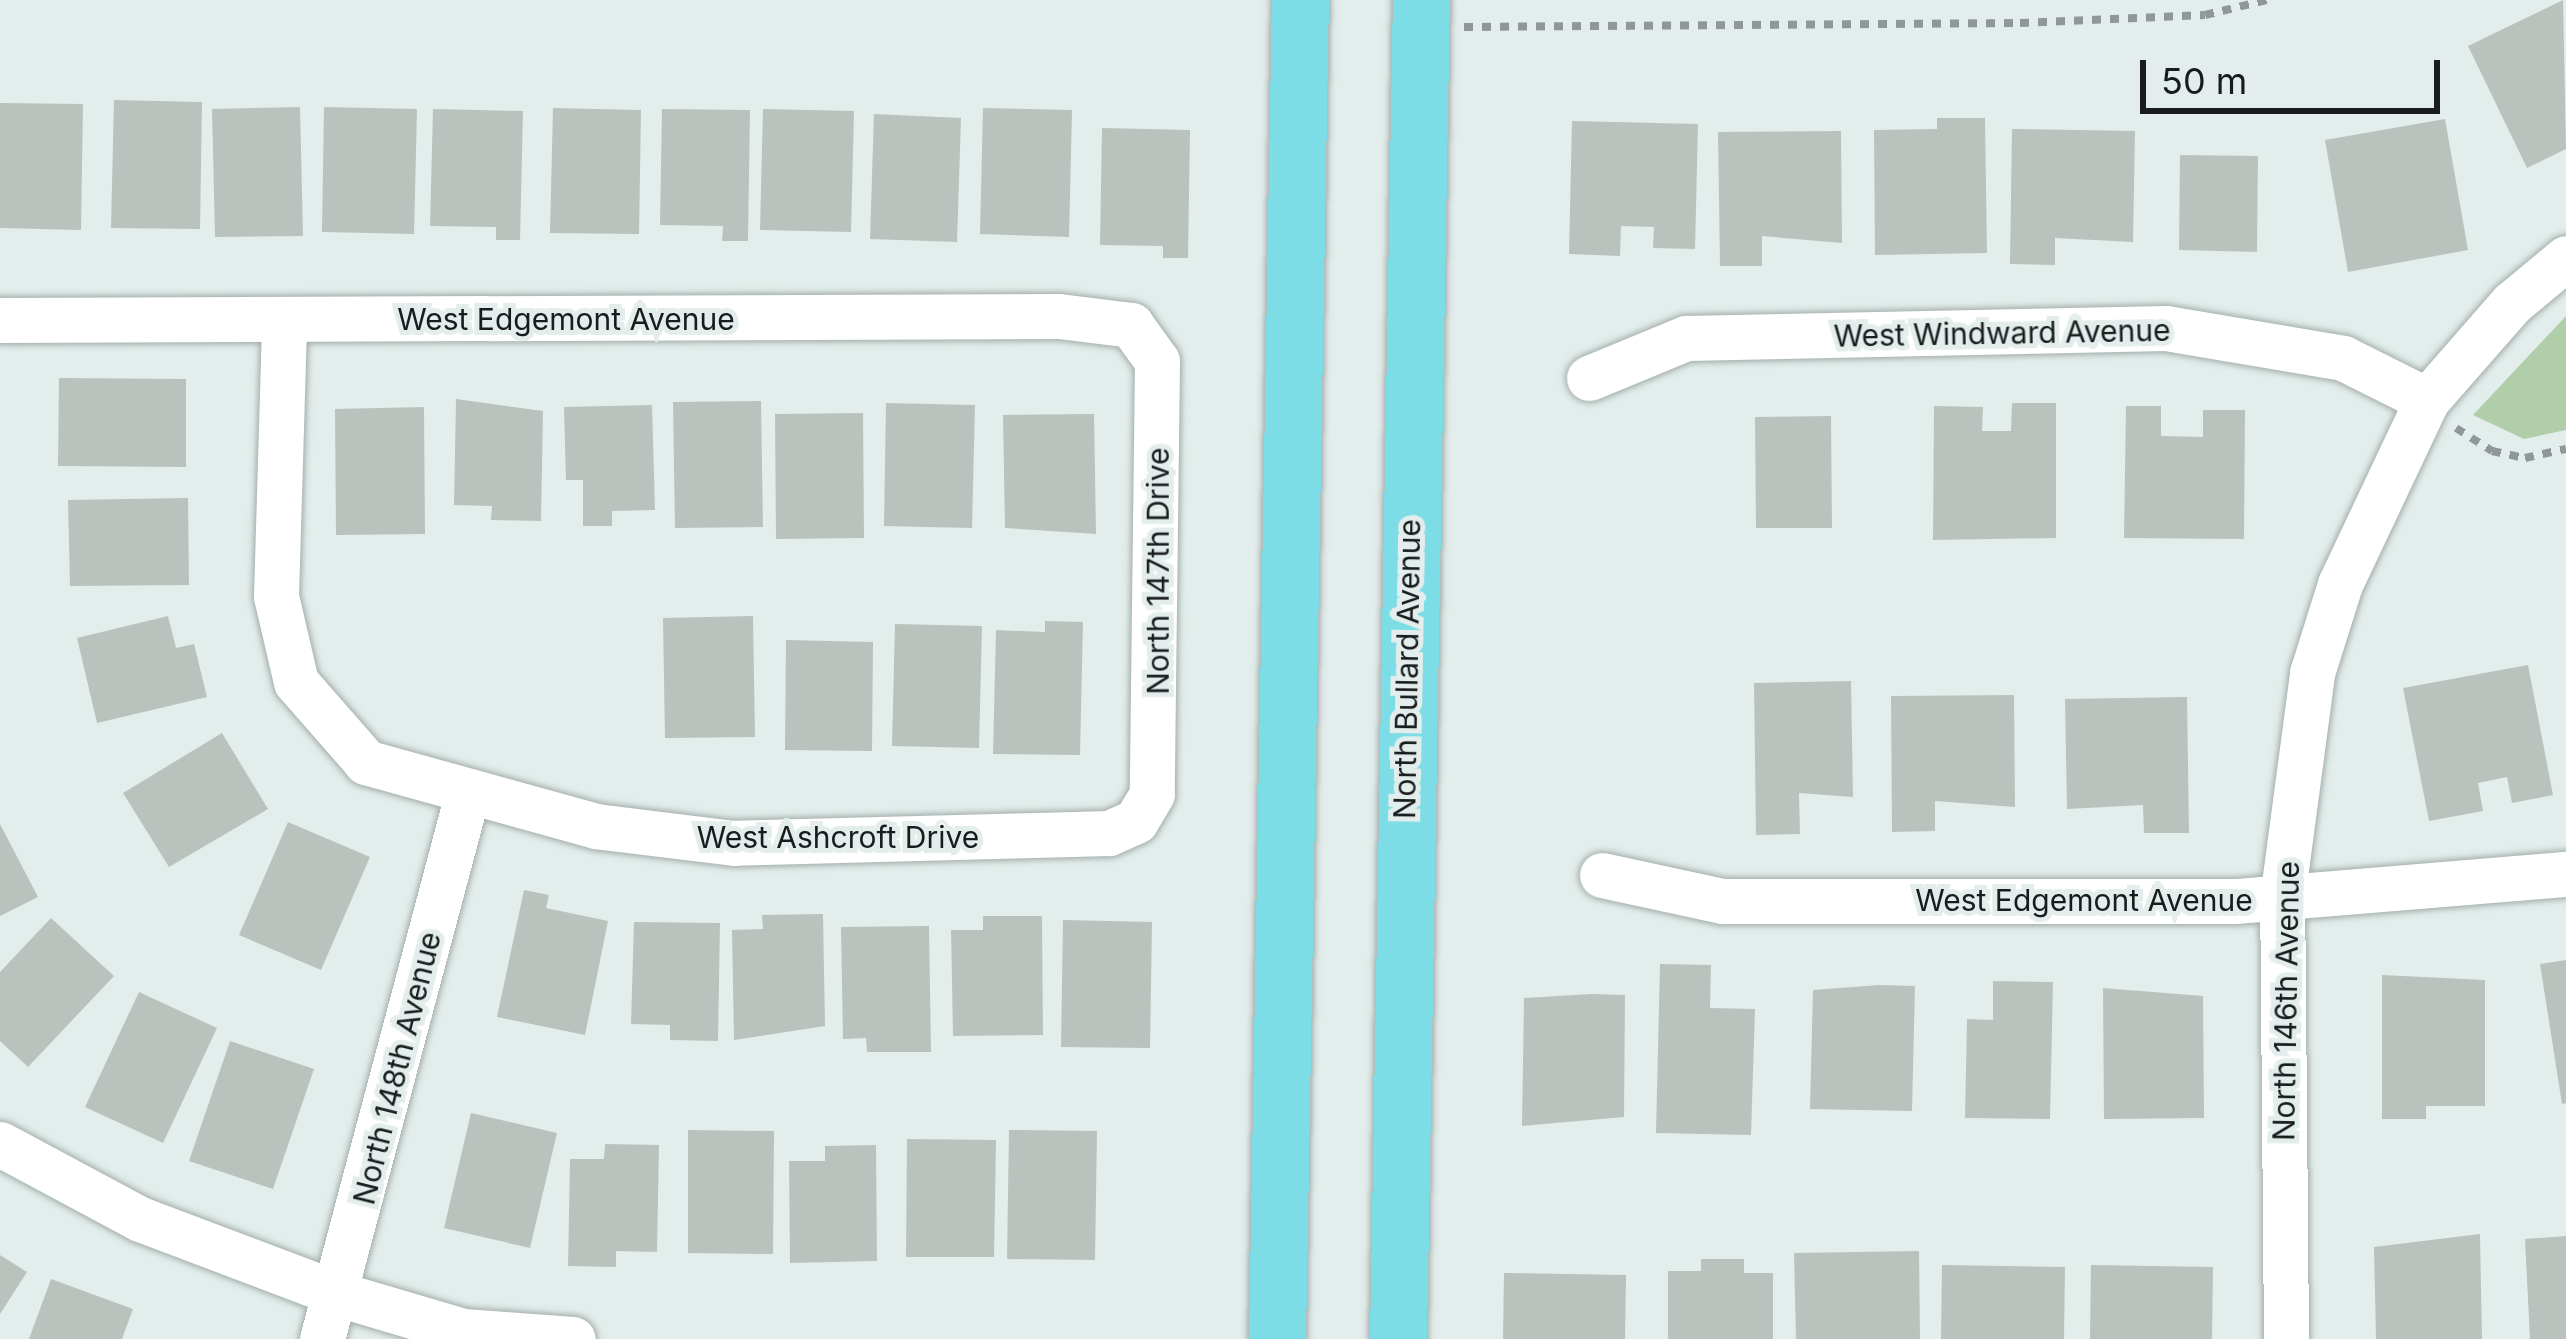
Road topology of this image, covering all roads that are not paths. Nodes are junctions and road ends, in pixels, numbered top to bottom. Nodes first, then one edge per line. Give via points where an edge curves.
1 (1300, 2) edge
2 (1420, 10) edge
3 (2566, 258) edge
4 (0, 320) edge
5 (284, 321) junction
6 (1130, 325) joint
7 (1589, 378) dead end
8 (2427, 400) junction
9 (467, 795) junction
10 (1136, 820) joint
11 (2566, 874) edge
12 (1602, 875) dead end
13 (2282, 898) junction
14 (0, 1144) edge
15 (338, 1294) junction
16 (322, 1339) edge
17 (573, 1339) edge
18 (1277, 1339) edge
19 (1398, 1339) edge
20 (2286, 1339) edge

1 - 18 main road
2 - 19 main road, North Bullard Avenue
3 - 8 street via 2512,303
4 - 5 street, West Edgemont Avenue
5 - 6 street, West Edgemont Avenue via 1059,316
5 - 9 street, West Ashcroft Drive via 276,596 296,682 366,762
6 - 10 street, North 147th Drive via 1157,361 1160,765
7 - 8 street, West Windward Avenue via 1686,338 2166,328 2343,358
8 - 13 street, North 146th Avenue via 2340,584 2312,673
9 - 10 street, West Ashcroft Drive via 596,826 734,843 1068,837
9 - 15 street, North 148th Avenue
11 - 13 street, West Edgemont Avenue
12 - 13 street, West Edgemont Avenue via 1722,901
13 - 20 street, North 146th Avenue
14 - 15 street via 140,1219
15 - 16 street, North 148th Avenue
15 - 17 street via 463,1331

